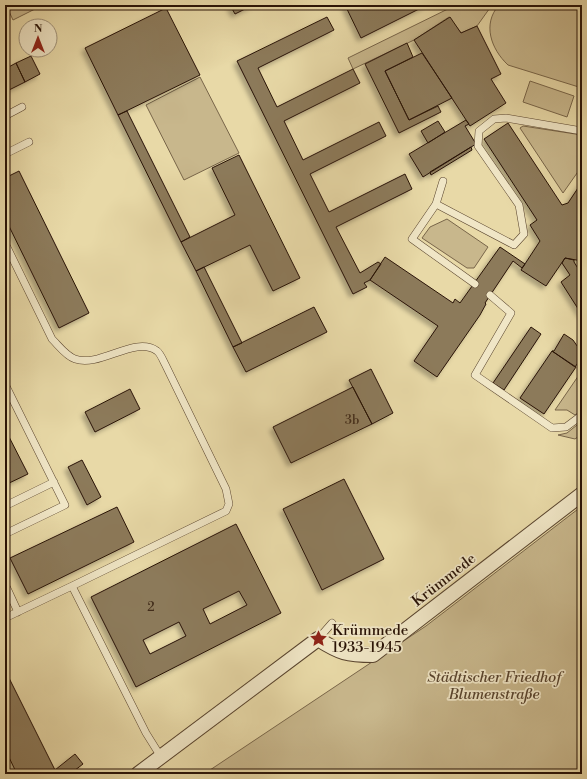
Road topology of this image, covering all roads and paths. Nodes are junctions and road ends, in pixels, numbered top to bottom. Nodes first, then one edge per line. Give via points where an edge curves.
1 (22, 108) dead end
2 (5, 116) edge
3 (582, 131) edge
4 (29, 142) dead end
5 (5, 154) edge
6 (443, 181) dead end
7 (436, 204) junction
8 (5, 243) edge
9 (475, 284) dead end
10 (490, 295) dead end
11 (5, 384) edge
12 (12, 399) junction
13 (5, 403) edge
14 (582, 415) edge
15 (54, 482) junction
16 (582, 494) edge
17 (5, 506) edge
18 (5, 534) edge
19 (5, 584) edge
20 (72, 586) junction
21 (18, 612) junction
22 (5, 618) edge
23 (332, 623) dead end
24 (318, 639) junction
25 (161, 757) junction
26 (138, 774) edge

1 - 2 lane
3 - 7 lane via 506,118 494,119 479,131 478,146 519,205 524,234 514,245
4 - 5 lane
6 - 7 lane
7 - 9 lane via 412,239
8 - 20 lane via 52,339 64,352 76,359 92,360 133,348 144,347 156,351 165,364 222,482 229,504 226,511
10 - 14 lane via 511,313 475,375 552,428 566,427
11 - 12 lane
12 - 13 lane
12 - 15 lane
15 - 17 lane
15 - 18 lane via 65,505
16 - 24 street, Krümmede via 373,655 351,655
19 - 21 lane
20 - 21 lane
20 - 25 lane via 146,733
21 - 22 lane
23 - 24 lane
24 - 25 street
25 - 26 street

